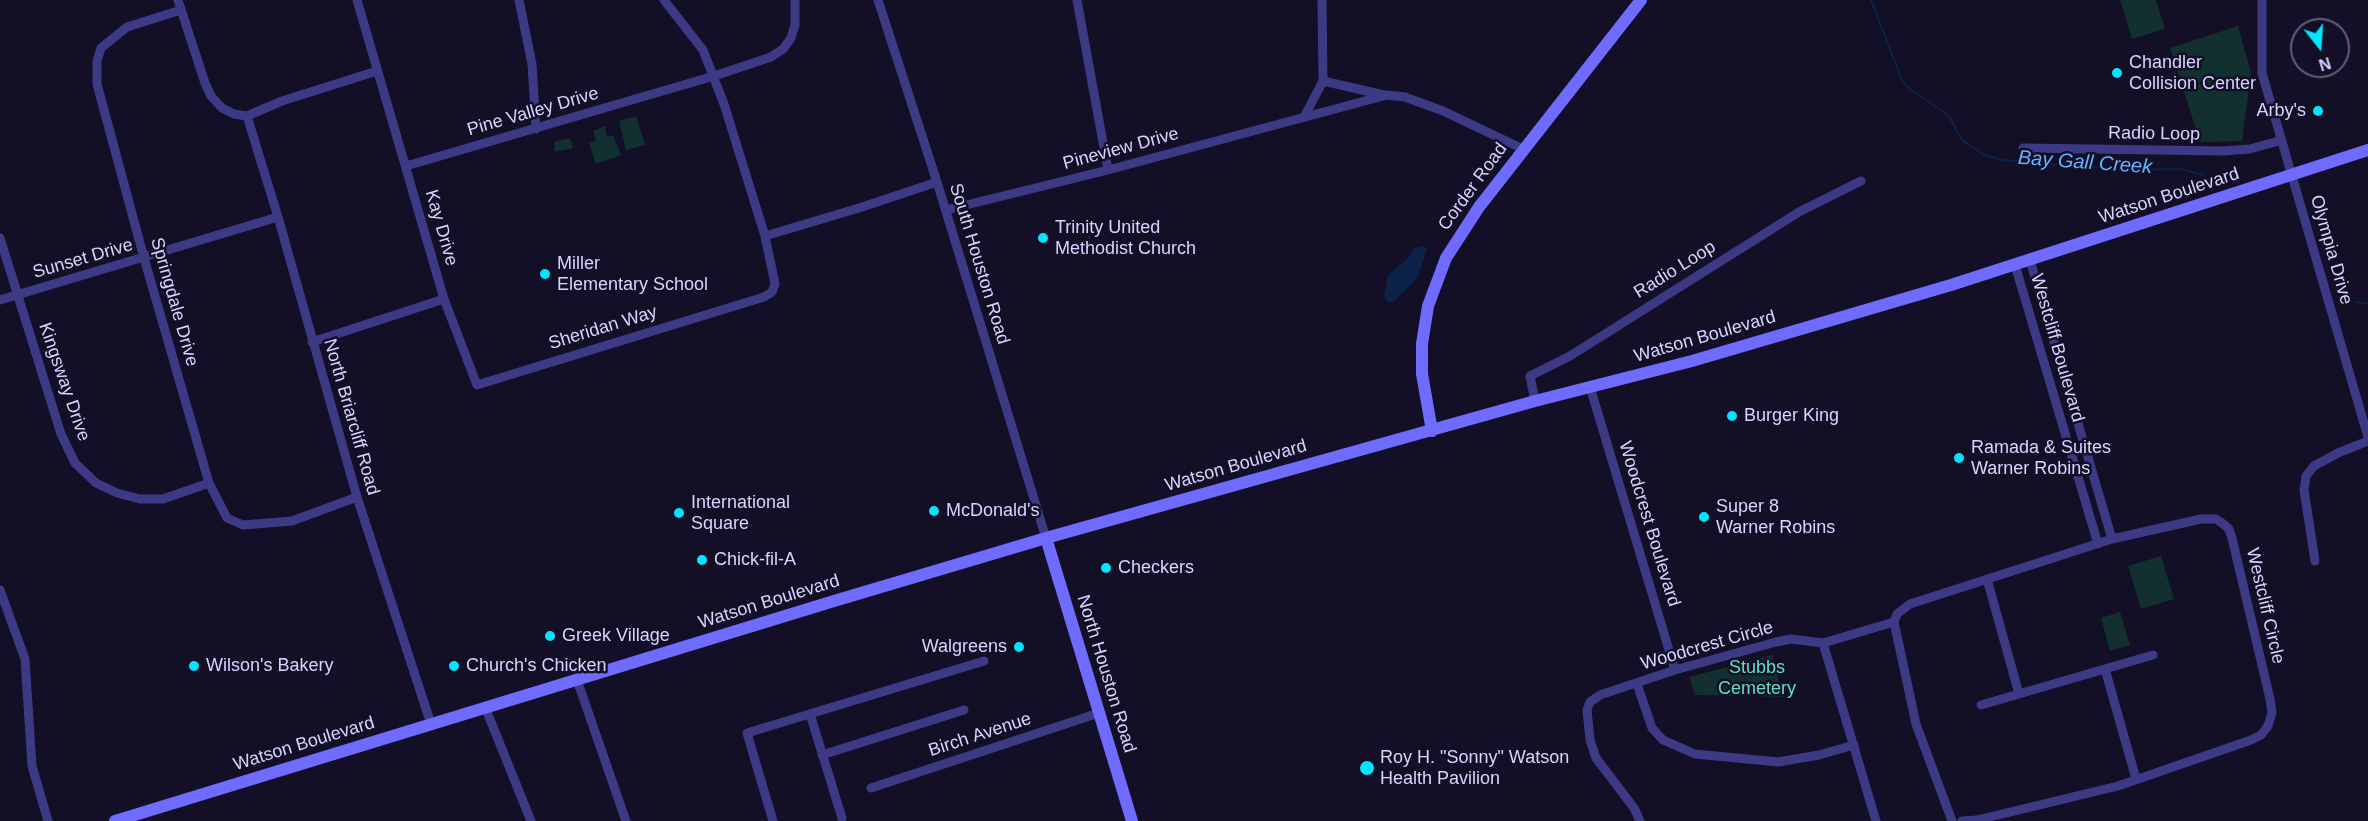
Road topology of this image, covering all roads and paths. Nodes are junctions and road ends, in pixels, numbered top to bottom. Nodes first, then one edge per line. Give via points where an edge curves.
1 (178, 0) edge
2 (357, 0) edge
3 (519, 0) edge
4 (664, 0) edge
5 (795, 0) edge
6 (879, 0) edge
7 (1077, 0) edge
8 (1322, 0) edge
9 (1641, 0) edge
10 (2262, 0) edge
11 (182, 10) junction
12 (377, 71) junction
13 (714, 76) junction
14 (1323, 81) junction
15 (1386, 95) junction
16 (247, 116) junction
17 (1304, 117) junction
18 (536, 129) junction
19 (2282, 140) junction
20 (2023, 148) dead end
21 (1523, 149) junction
22 (2368, 150) edge
23 (406, 166) junction
24 (1108, 170) junction
25 (2293, 175) junction
26 (1861, 181) dead end
27 (937, 182) junction
28 (946, 210) junction
29 (278, 217) junction
30 (765, 236) junction
31 (0, 238) edge
32 (144, 258) junction
33 (2030, 261) junction
34 (2015, 265) junction
35 (18, 295) junction
36 (444, 299) junction
37 (0, 300) edge
38 (312, 342) junction
39 (1590, 387) junction
40 (1534, 401) junction
41 (1432, 431) junction
42 (2368, 439) edge
43 (209, 483) junction
44 (357, 497) junction
45 (1046, 538) junction
46 (2112, 539) junction
47 (2098, 544) junction
48 (2315, 561) dead end
49 (1987, 579) junction
50 (0, 590) edge
51 (1894, 622) junction
52 (1823, 643) junction
53 (2153, 655) dead end
54 (984, 661) dead end
55 (2105, 669) junction
56 (1675, 670) junction
57 (577, 680) junction
58 (1637, 684) junction
59 (2019, 694) junction
60 (1981, 705) dead end
61 (485, 707) junction
62 (964, 710) dead end
63 (1099, 713) junction
64 (810, 714) junction
65 (431, 724) junction
66 (1854, 744) junction
67 (822, 755) junction
68 (2136, 779) junction
69 (871, 788) dead end
70 (842, 818) dead end
71 (48, 821) edge
72 (115, 821) edge
73 (531, 821) edge
74 (626, 821) edge
75 (773, 821) edge
76 (1132, 821) edge
77 (1641, 821) edge
78 (1876, 821) edge
79 (1952, 821) edge
80 (1962, 821) edge

1 - 11 street
2 - 12 street
3 - 18 street via 532,63
4 - 13 street, Sheridan Way via 698,43
5 - 13 street, Pine Valley Drive via 795,25 783,49 771,57
6 - 27 street, South Houston Road
7 - 24 street
8 - 14 street
9 - 21 main road, Corder Road
10 - 19 street, Olympia Drive via 2262,73
11 - 16 street via 211,96 222,108
11 - 32 street, Springdale Drive via 127,27 101,48 97,61 97,84
12 - 16 street
12 - 23 street
13 - 18 street, Pine Valley Drive
13 - 30 street, Sheridan Way
14 - 15 street
14 - 17 street
15 - 17 street, Pineview Drive
15 - 21 street via 1405,97 1443,111
16 - 29 street, North Briarcliff Road
17 - 24 street, Pineview Drive
18 - 23 street, Pine Valley Drive
19 - 20 street, Radio Loop via 2250,149 2222,151
19 - 25 street, Olympia Drive
21 - 41 main road, Corder Road via 1455,241 1436,281 1425,319 1422,357
22 - 25 main road, Watson Boulevard
23 - 36 street, Kay Drive
24 - 28 street, Pineview Drive
25 - 33 main road, Watson Boulevard
25 - 42 street, Olympia Drive
26 - 40 street, Radio Loop via 1799,212 1570,356 1530,376
27 - 28 street, South Houston Road
27 - 30 street
28 - 45 street, South Houston Road
29 - 32 street, Sunset Drive
29 - 38 street, North Briarcliff Road
30 - 36 street, Sheridan Way via 775,284 764,297 477,384
31 - 35 street, Kingsway Drive
32 - 35 street, Sunset Drive
32 - 43 street, Springdale Drive
33 - 34 main road, Watson Boulevard
33 - 46 street, Westcliff Boulevard
34 - 39 main road, Watson Boulevard via 1692,361
34 - 47 street, Westcliff Boulevard
35 - 37 street, Sunset Drive
35 - 43 street, Kingsway Drive via 61,434 75,463 96,483 140,499 163,499
36 - 38 street
38 - 44 street, North Briarcliff Road
39 - 40 main road, Watson Boulevard
39 - 56 street, Woodcrest Boulevard
40 - 41 main road, Watson Boulevard
41 - 45 main road, Watson Boulevard
42 - 48 street, Olympia Drive via 2314,466 2306,476 2304,490
43 - 44 street, Springdale Drive via 227,518 243,525 292,521
44 - 65 street, North Briarcliff Road
45 - 57 main road, Watson Boulevard
45 - 63 main road, North Houston Road
46 - 47 street, Westcliff Circle
46 - 68 street, Westcliff Circle via 2209,518 2229,529 2272,713 2268,726 2251,740
47 - 49 street, Westcliff Circle
49 - 51 street, Westcliff Circle via 1904,607
49 - 59 street
50 - 71 street via 25,659 32,766
51 - 52 street, Westcliff Circle
51 - 79 street via 1916,724
52 - 56 street, Woodcrest Circle via 1791,639
52 - 66 street
53 - 55 street
54 - 64 street
55 - 59 street
55 - 68 street
56 - 58 street, Woodcrest Circle
57 - 61 main road, Watson Boulevard
57 - 74 street
58 - 66 street via 1652,728 1663,740 1695,754 1778,762
58 - 77 street, Woodcrest Circle via 1590,702 1587,721 1596,758
59 - 60 street
61 - 65 main road, Watson Boulevard
61 - 73 street
62 - 67 street
63 - 69 street, Birch Avenue
63 - 76 main road, North Houston Road
64 - 67 street
64 - 75 street via 747,733
65 - 72 main road, Watson Boulevard
66 - 78 street
67 - 70 street
68 - 80 street, Westcliff Circle

